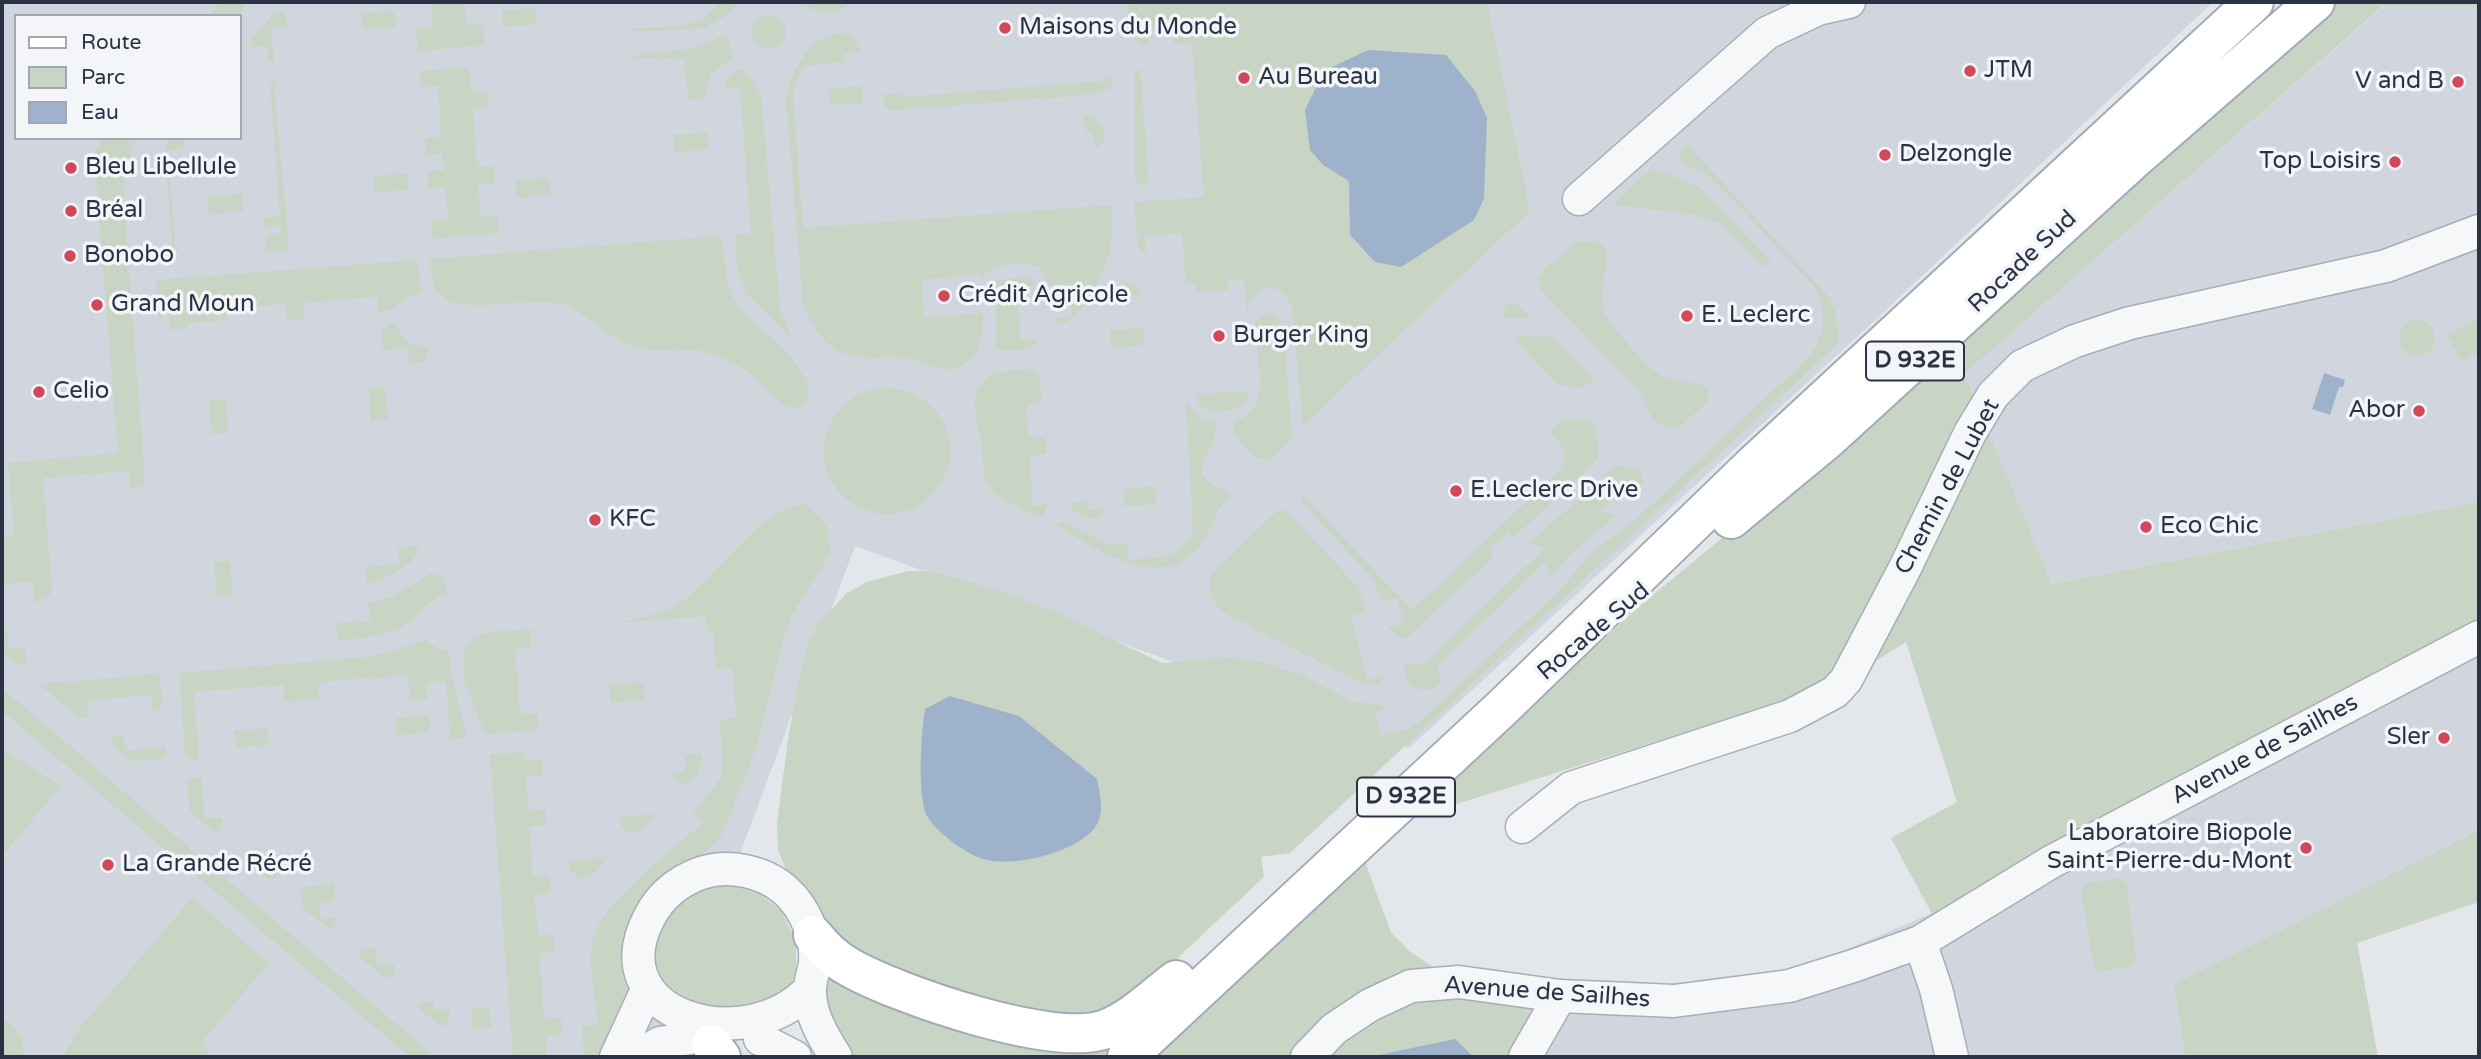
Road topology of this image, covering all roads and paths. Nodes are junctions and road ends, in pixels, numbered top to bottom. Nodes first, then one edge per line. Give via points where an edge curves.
1 (1849, 2) edge
2 (2254, 2) edge
3 (2315, 2) edge
4 (1579, 199) dead end
5 (2479, 231) edge
6 (2479, 637) edge
7 (1503, 707) junction
8 (1522, 827) dead end
9 (1308, 886) junction
10 (813, 935) junction
11 (1920, 942) junction
12 (810, 989) junction
13 (646, 992) junction
14 (1560, 996) junction
15 (760, 1038) junction
16 (708, 1046) edge
17 (616, 1057) edge
18 (635, 1057) edge
19 (795, 1057) edge
20 (836, 1057) edge
21 (1126, 1057) edge
22 (1307, 1057) edge
23 (1525, 1057) edge
24 (1952, 1057) edge

1 - 4 street via 1818,9 1767,33
2 - 7 main road, Rocade Sud / D 932E via 1750,468
3 - 7 main road, Rocade Sud / D 932E via 2131,162 1829,438
5 - 8 street, Chemin de Lubet via 2386,266 2130,323 2075,341 2022,366 1993,395 1970,433 1905,568 1846,680 1835,692 1790,716 1571,788
6 - 11 street, Avenue de Sailhes via 2051,862
7 - 9 main road, Rocade Sud / D 932E
9 - 10 main road via 1270,905 1139,1010 1105,1030 1071,1035 895,989 849,967
9 - 21 main road, Rocade Sud / D 932E
10 - 12 street
10 - 13 street via 803,911 786,891 763,876 737,869 709,870 669,890 644,926 639,948
11 - 14 street, Avenue de Sailhes via 1789,986 1731,996 1635,1001
11 - 24 street
12 - 15 street via 789,1018
12 - 20 street via 818,1026
13 - 16 street via 672,1026
13 - 17 street
14 - 22 street, Avenue de Sailhes via 1460,982 1411,986 1334,1029
14 - 23 street
15 - 16 street
15 - 19 street
16 - 18 street via 660,1043

